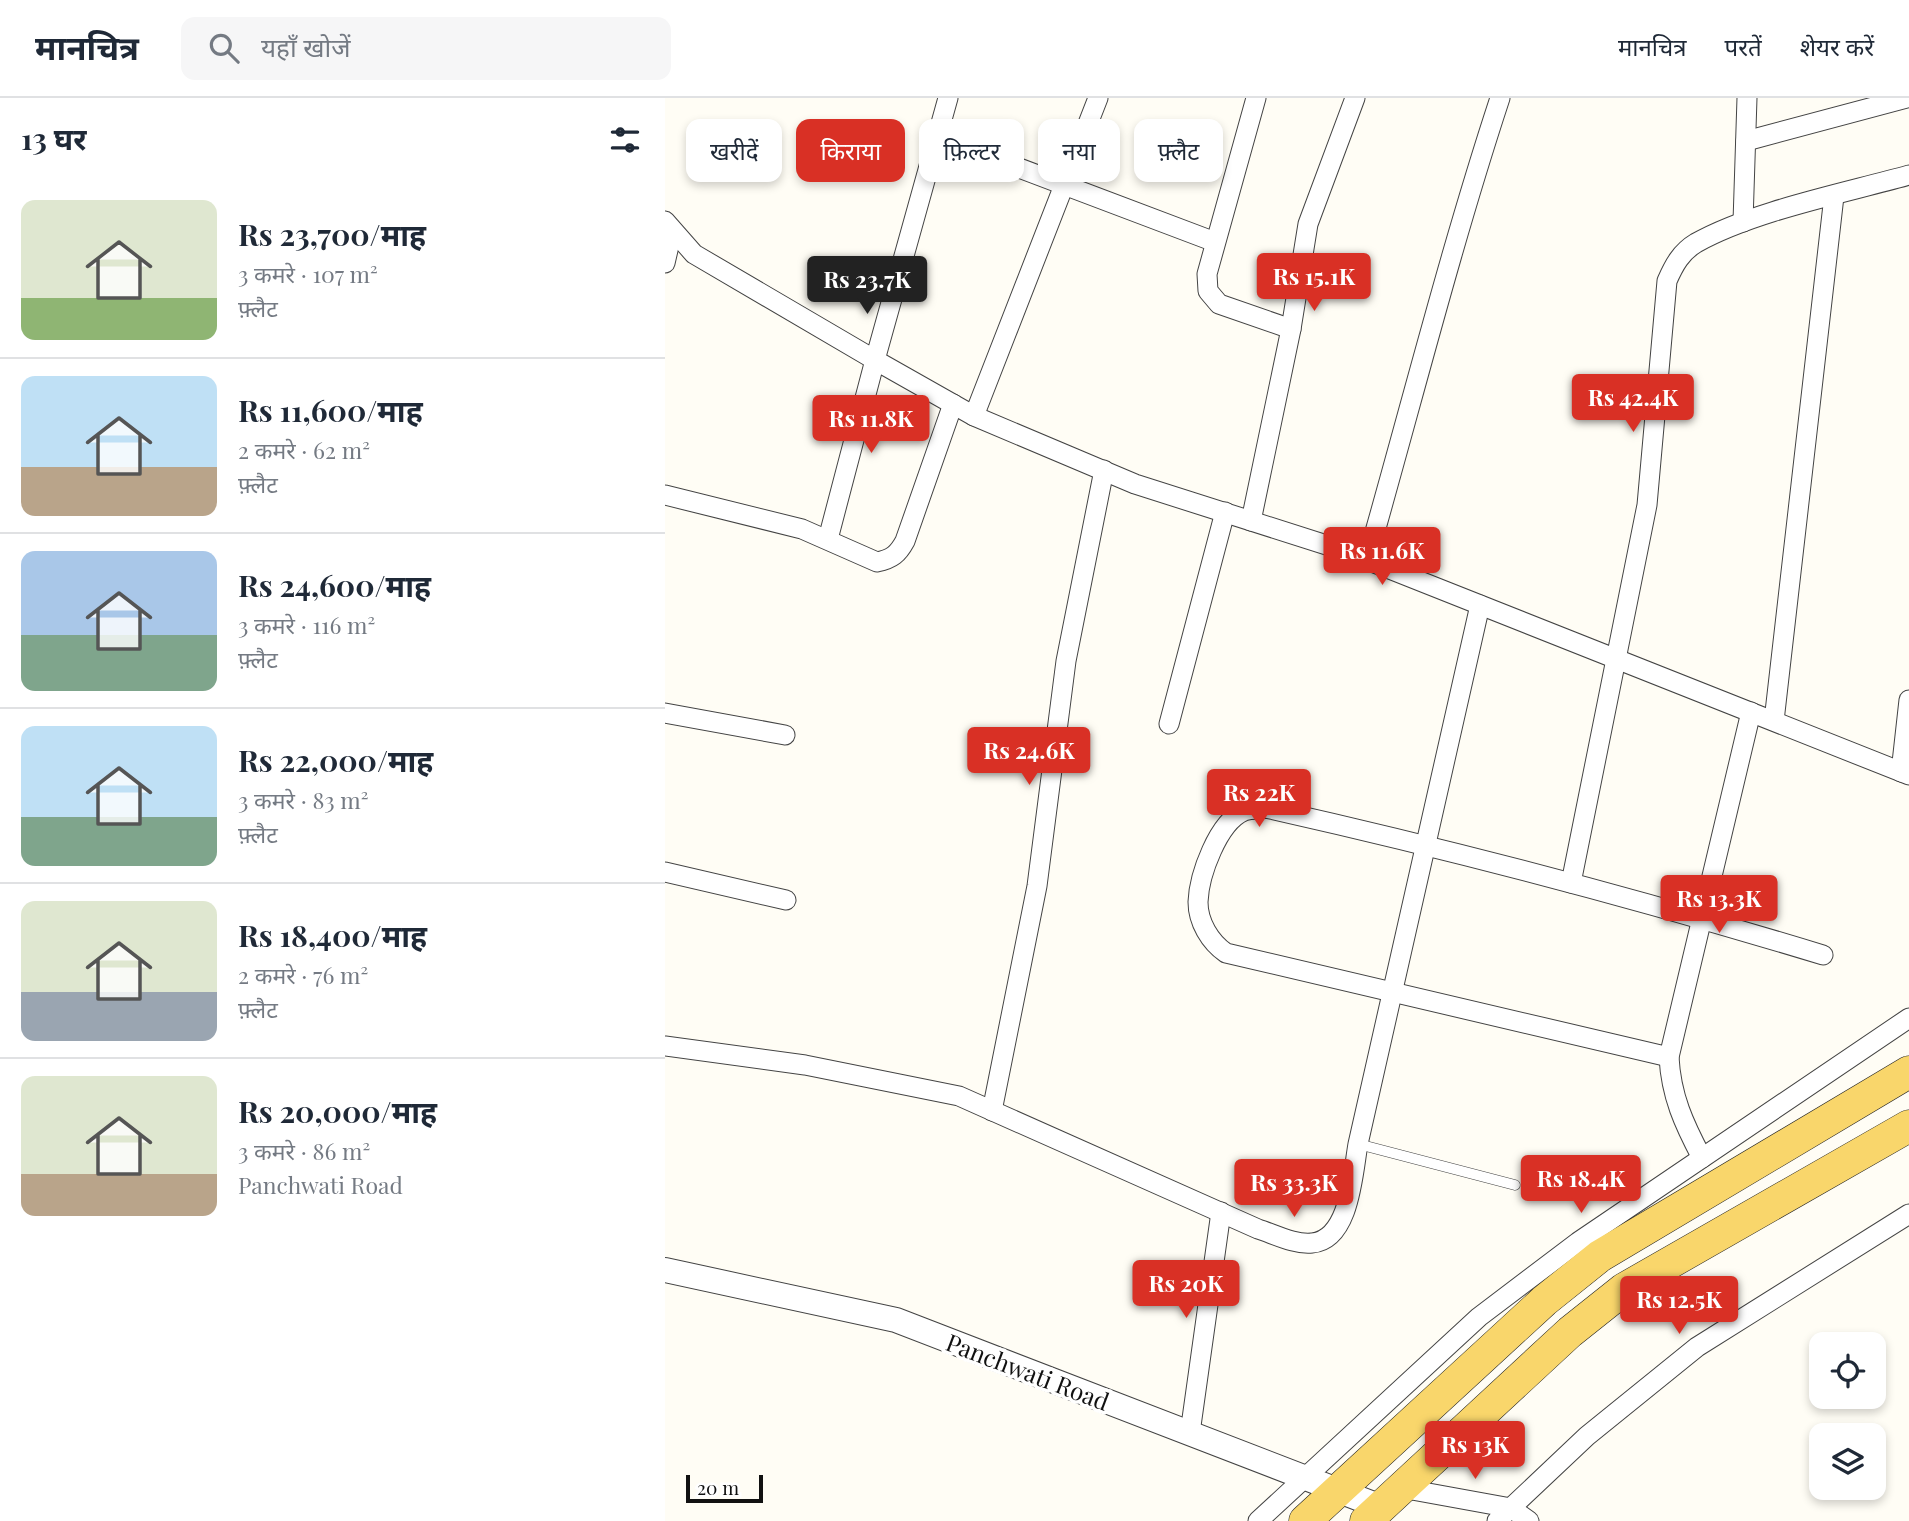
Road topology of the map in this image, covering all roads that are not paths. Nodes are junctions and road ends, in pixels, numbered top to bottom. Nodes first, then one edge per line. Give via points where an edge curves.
1 (948, 98) edge
2 (1098, 98) edge
3 (1256, 98) edge
4 (1355, 98) edge
5 (1500, 98) edge
6 (1747, 98) edge
7 (1907, 98) edge
8 (942, 119) edge
9 (1746, 141) junction
10 (1024, 169) edge
11 (1909, 175) edge
12 (924, 182) edge
13 (1066, 184) junction
14 (1834, 196) junction
15 (1743, 222) junction
16 (669, 227) edge
17 (1215, 243) junction
18 (665, 263) edge
19 (1291, 329) junction
20 (875, 360) junction
21 (953, 404) junction
22 (974, 416) junction
23 (1104, 470) junction
24 (665, 495) edge
25 (1225, 512) junction
26 (1251, 521) junction
27 (828, 539) junction
28 (1367, 560) junction
29 (1481, 605) junction
30 (1617, 659) junction
31 (1909, 700) edge
32 (1751, 712) junction
33 (665, 713) edge
34 (1774, 721) junction
35 (1169, 724) dead end
36 (785, 735) dead end
37 (1905, 773) edge
38 (1427, 845) junction
39 (665, 873) edge
40 (1570, 883) junction
41 (786, 900) dead end
42 (1703, 918) junction
43 (1823, 955) dead end
44 (1393, 994) junction
45 (1909, 1018) edge
46 (665, 1045) edge
47 (1669, 1057) junction
48 (1909, 1072) edge
49 (992, 1111) junction
50 (1909, 1126) edge
51 (1358, 1144) junction
52 (1702, 1158) junction
53 (1515, 1185) dead end
54 (1221, 1212) junction
55 (1909, 1214) edge
56 (665, 1270) edge
57 (1190, 1433) junction
58 (1303, 1476) junction
59 (1339, 1491) junction
60 (1383, 1505) edge
61 (1504, 1514) edge
62 (1258, 1521) edge
63 (1305, 1521) edge
64 (1529, 1521) edge

1 - 8 street
2 - 13 street
3 - 17 street
4 - 19 street via 1308,224
5 - 28 street via 1459,225
6 - 9 street
7 - 9 street
9 - 15 street
10 - 13 street
11 - 14 street
12 - 20 street
13 - 17 street
13 - 22 street
14 - 15 street
14 - 34 street
15 - 30 street via 1695,244 1677,260 1667,281 1647,505
16 - 18 street
16 - 20 street via 694,254
17 - 19 street via 1207,274 1212,297 1219,304
19 - 26 street
20 - 21 street
20 - 27 street
21 - 22 street
21 - 27 street via 899,551 889,560 877,562
22 - 23 street
23 - 25 street
23 - 49 street via 1066,661 1037,886
24 - 27 street
25 - 26 street
25 - 35 street
26 - 28 street
28 - 29 street
29 - 30 street
29 - 38 street
30 - 32 street
30 - 40 street
31 - 37 street
32 - 34 street
32 - 42 street
33 - 36 street
34 - 37 street
38 - 40 street
38 - 44 street
38 - 44 street via 1266,808 1245,811 1222,828 1214,843 1198,901 1207,934 1226,953
39 - 41 street
40 - 42 street
42 - 43 street
42 - 47 street
44 - 47 street
44 - 51 street
45 - 52 street
46 - 49 street via 805,1065 959,1096
47 - 52 street via 1677,1107
48 - 59 main road via 1600,1256 1544,1301
49 - 54 street
50 - 60 main road via 1624,1289 1570,1332
51 - 53 lane
51 - 54 street via 1349,1198 1333,1232 1314,1243
52 - 58 street via 1578,1242 1479,1317
54 - 57 street
55 - 61 street via 1697,1347 1587,1436
56 - 57 street, Panchwati Road via 896,1320
57 - 58 street, Panchwati Road
58 - 59 street, Panchwati Road
58 - 62 street
59 - 60 street, Panchwati Road
59 - 63 main road
60 - 61 street
61 - 64 street

